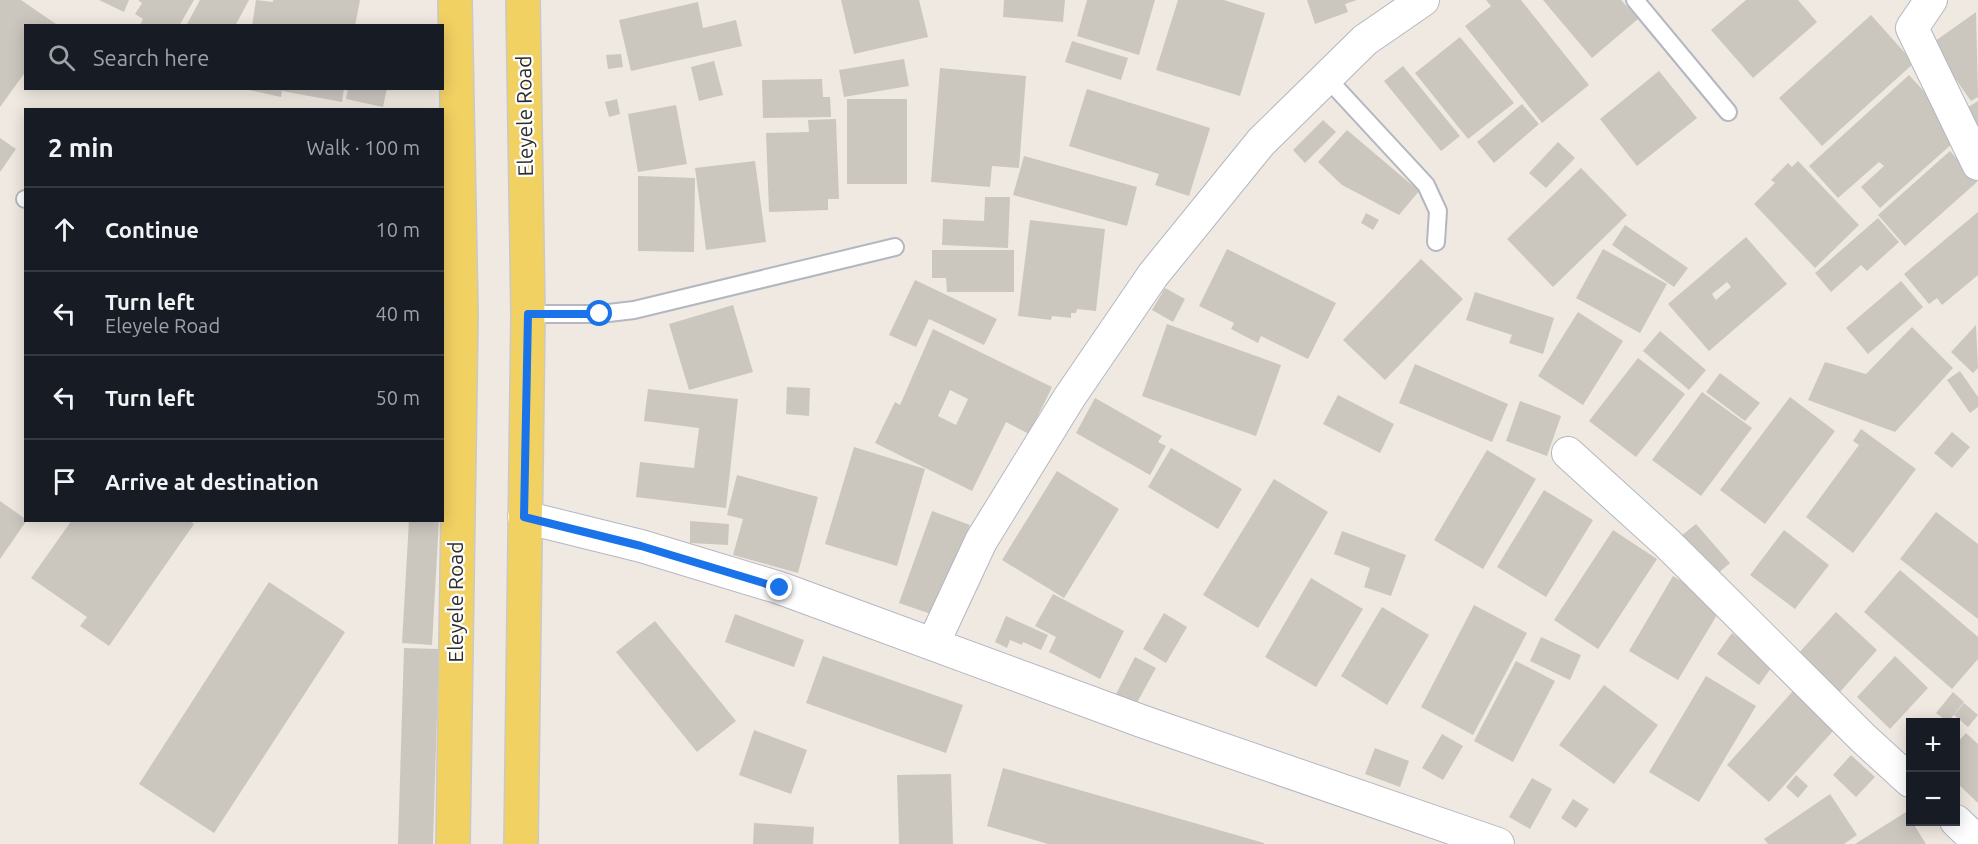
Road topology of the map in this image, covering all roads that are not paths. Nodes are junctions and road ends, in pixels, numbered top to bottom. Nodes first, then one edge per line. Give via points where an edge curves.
1 (455, 0) edge
2 (523, 0) edge
3 (1423, 0) edge
4 (1635, 0) edge
5 (1931, 0) edge
6 (1326, 77) junction
7 (1728, 112) dead end
8 (1978, 164) edge
9 (451, 217) edge
10 (1436, 242) dead end
11 (895, 247) dead end
12 (528, 314) junction
13 (1568, 453) dead end
14 (524, 517) junction
15 (933, 644) junction
16 (1906, 777) edge
17 (1960, 825) edge
18 (1978, 842) edge
19 (453, 844) edge
20 (521, 844) edge
21 (1498, 844) edge

1 - 9 main road, Eleyele Road
2 - 12 main road, Eleyele Road
3 - 6 street via 1365,40
4 - 7 lane
5 - 8 street via 1912,28
6 - 10 lane via 1426,185 1438,211
6 - 15 street via 1261,142 1140,294 1069,398 981,541
9 - 19 main road, Eleyele Road via 461,315
11 - 12 lane via 634,310
12 - 14 main road, Eleyele Road
13 - 16 street via 1667,543
14 - 15 street via 641,546 780,588
14 - 20 main road, Eleyele Road
15 - 21 street via 1144,722
17 - 18 street

